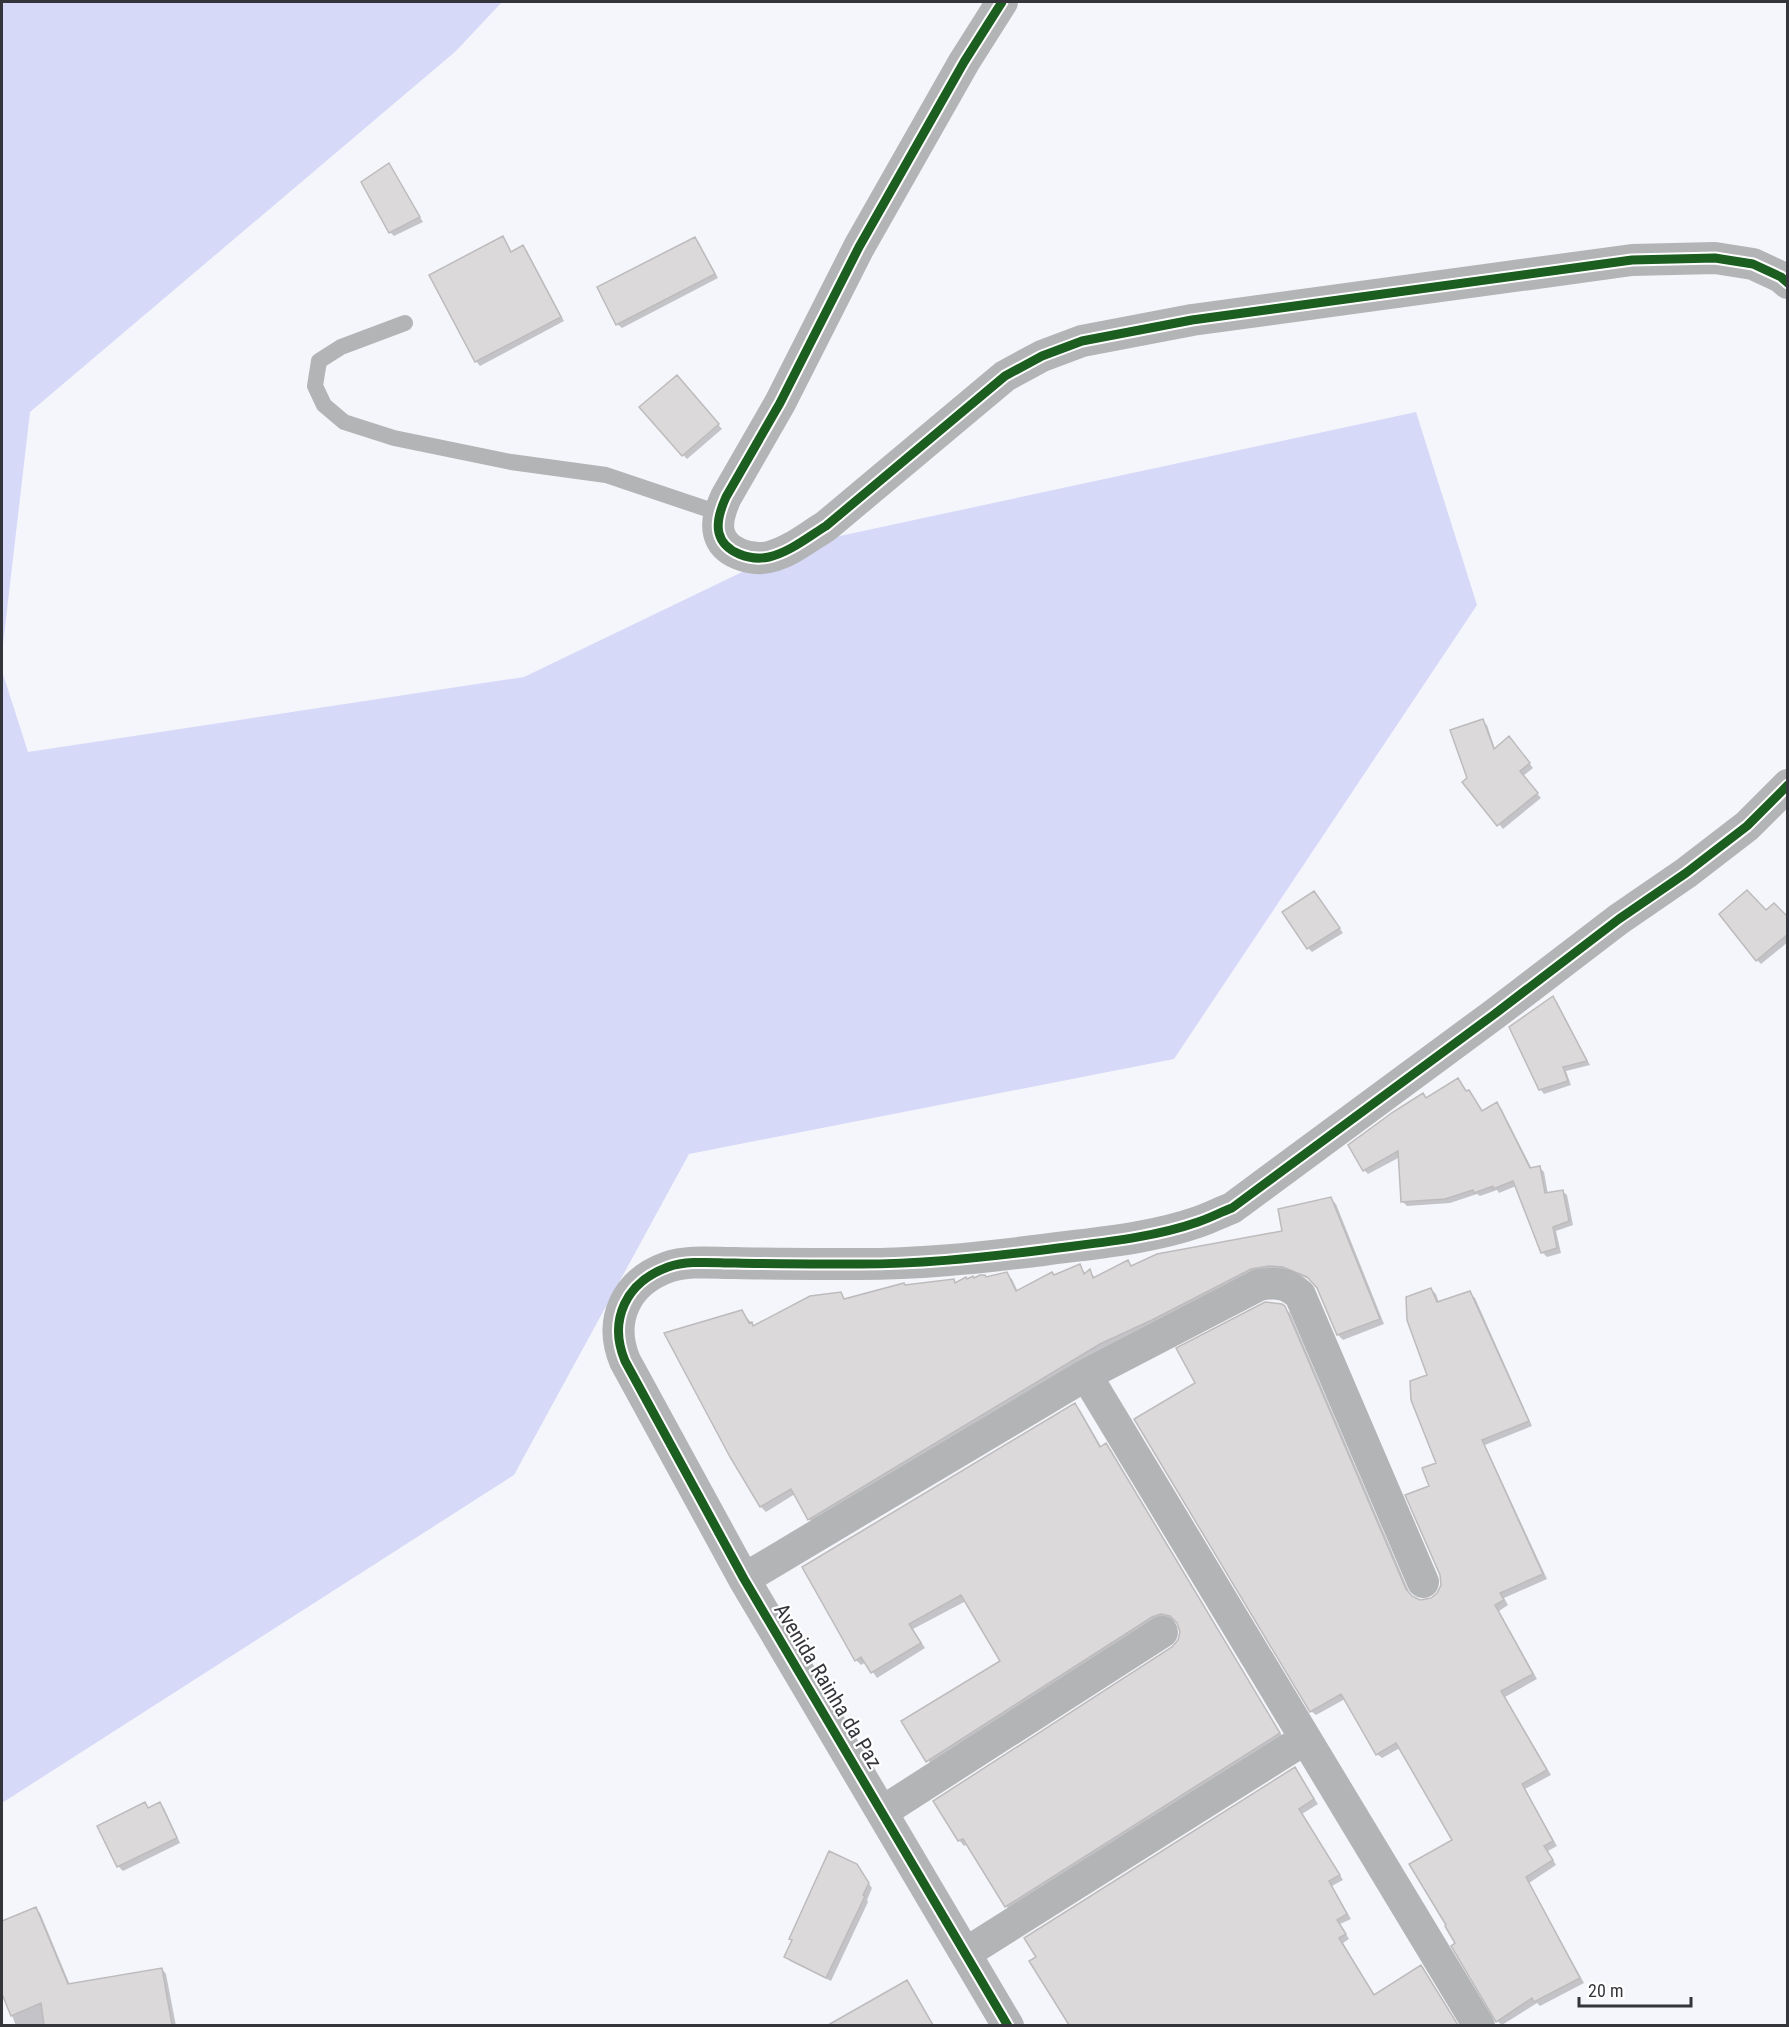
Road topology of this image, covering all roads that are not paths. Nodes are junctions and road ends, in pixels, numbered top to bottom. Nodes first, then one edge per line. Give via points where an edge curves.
1 (1002, 2) edge
2 (1788, 283) edge
3 (405, 323) dead end
4 (719, 513) junction
5 (1788, 785) edge
6 (1086, 1374) junction
7 (744, 1579) junction
8 (1423, 1582) dead end
9 (1162, 1632) dead end
10 (1305, 1740) junction
11 (882, 1812) junction
12 (966, 1953) junction
13 (1008, 2025) edge
14 (1479, 2025) edge

1 - 4 street via 865,237
2 - 4 street via 1752,264 1725,260 1632,260 1192,320 1082,341 1005,376 826,526 783,552 754,558 734,551 722,542
3 - 4 lane via 341,347 319,361 315,386 324,405 344,422 406,441 606,476
5 - 7 street, Avenida Rainha da Paz via 1747,826 1686,873 1232,1208 1197,1222 1130,1239 973,1259 852,1264 696,1263 669,1267 648,1276 622,1308 618,1340 625,1361
6 - 7 street
6 - 8 street via 1259,1285 1292,1287 1300,1295
6 - 10 street
7 - 11 street, Avenida Rainha da Paz
9 - 11 street
10 - 12 street
10 - 14 street
11 - 12 street, Avenida Rainha da Paz
12 - 13 street, Avenida Rainha da Paz

